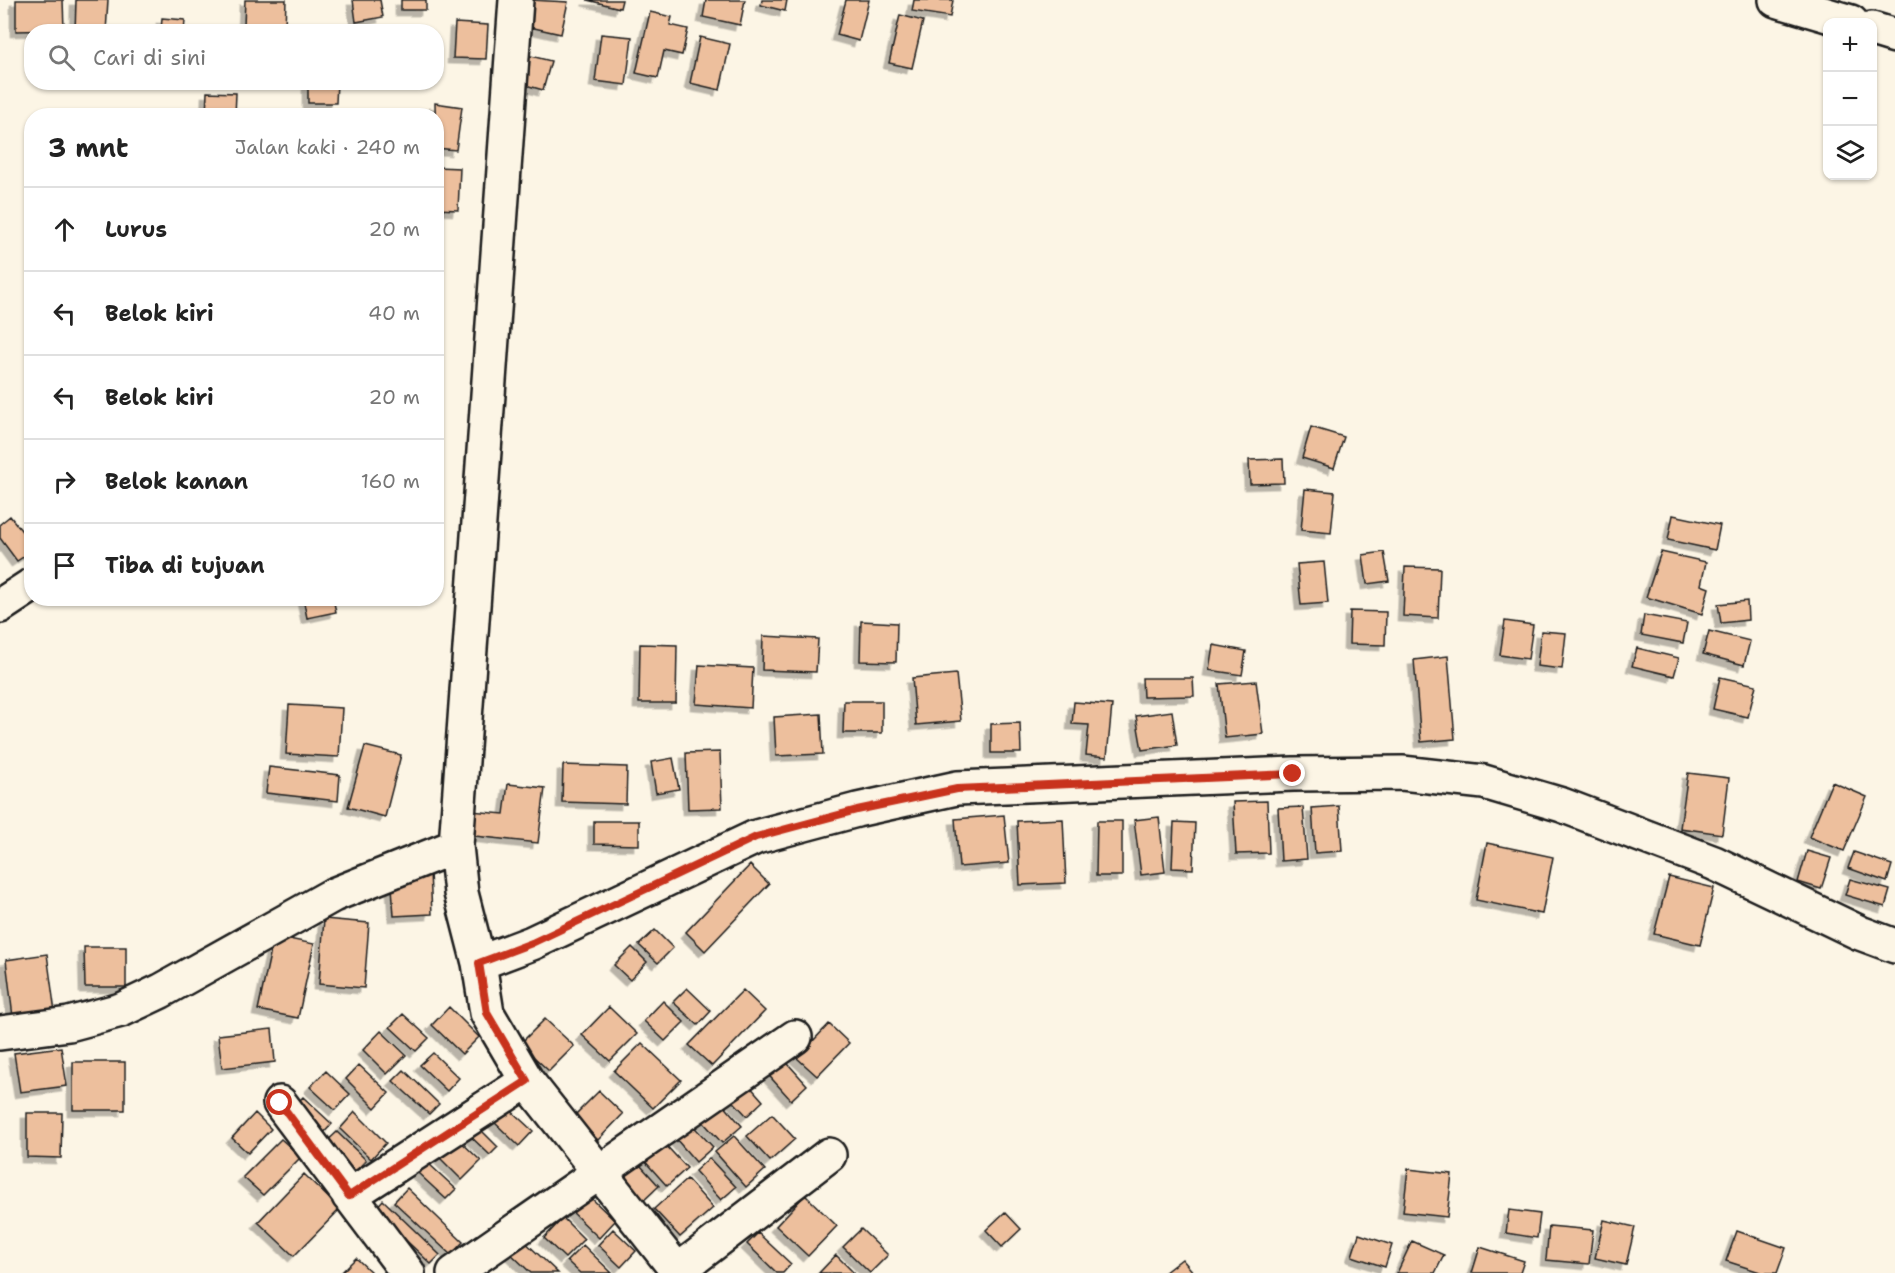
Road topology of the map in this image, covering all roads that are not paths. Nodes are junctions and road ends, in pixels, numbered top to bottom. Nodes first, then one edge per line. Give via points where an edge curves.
1 (516, 0) edge
2 (1776, 0) edge
3 (1837, 18) edge
4 (1877, 31) edge
5 (1895, 36) edge
6 (24, 590) edge
7 (0, 606) edge
8 (456, 846) junction
9 (1895, 946) edge
10 (479, 963) junction
11 (0, 1033) edge
12 (795, 1037) dead end
13 (527, 1081) junction
14 (280, 1103) dead end
15 (829, 1155) dead end
16 (600, 1174) junction
17 (349, 1196) junction
18 (677, 1272) edge
19 (408, 1273) edge
20 (454, 1273) edge

1 - 8 street
2 - 3 street
4 - 5 street
6 - 7 street
8 - 10 street via 462,893
8 - 11 street via 333,895 121,1010 69,1024
9 - 10 street via 1714,863 1562,805 1484,782 1402,773 1304,774 957,789 857,810 756,837 532,943
10 - 13 street via 487,1013
12 - 16 street
13 - 16 street
13 - 17 street
14 - 17 street
15 - 18 street
16 - 18 street
16 - 20 street
17 - 19 street

